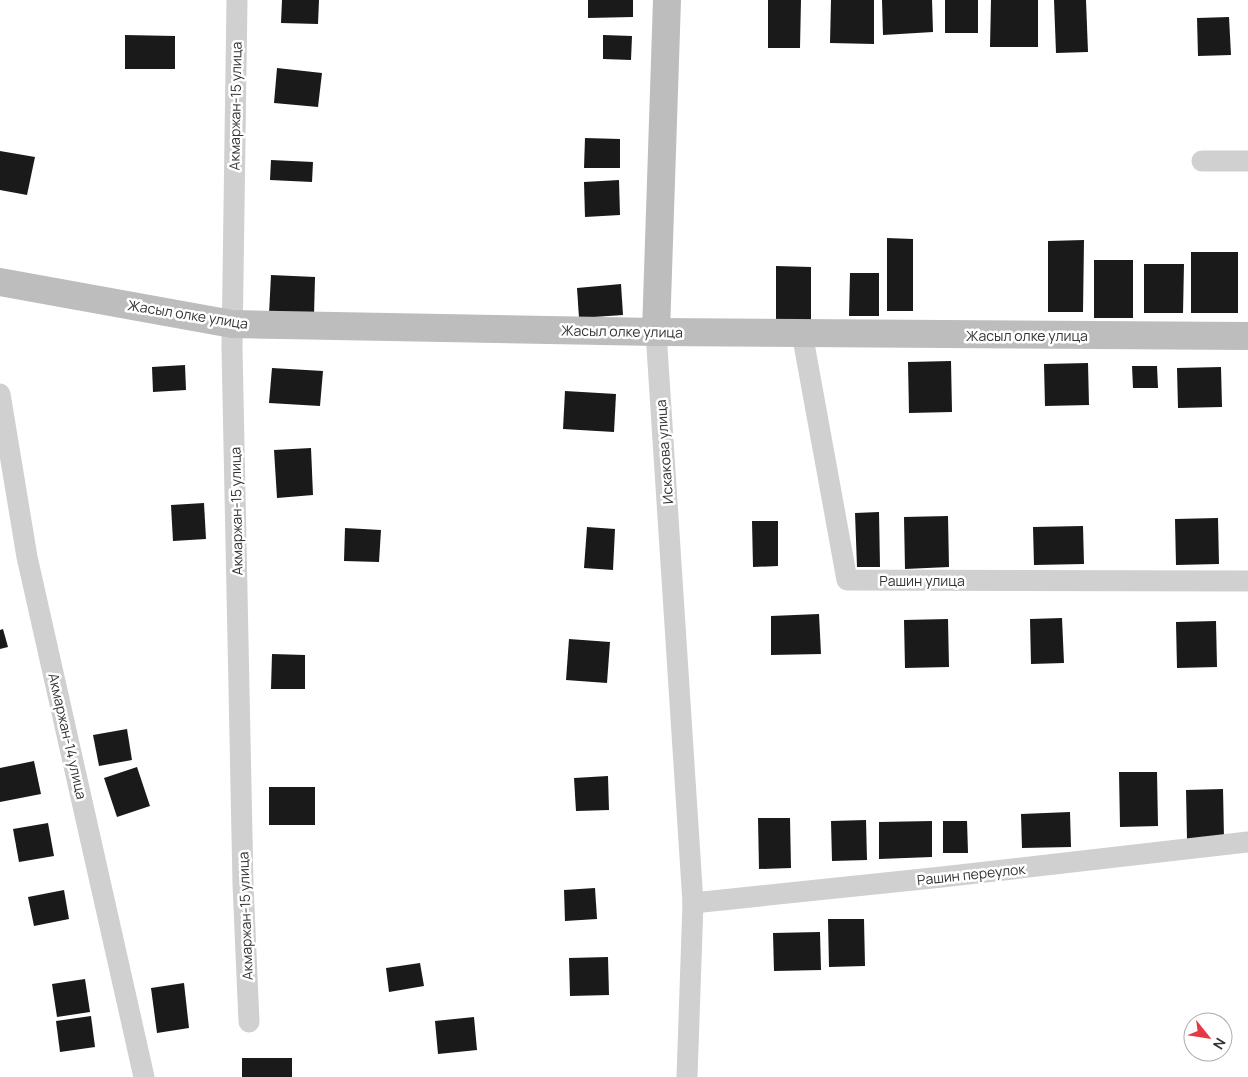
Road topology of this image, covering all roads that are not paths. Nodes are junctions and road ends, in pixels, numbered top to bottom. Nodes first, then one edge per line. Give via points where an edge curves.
1 (237, 0) edge
2 (667, 0) edge
3 (1202, 161) dead end
4 (1248, 161) edge
5 (0, 282) edge
6 (232, 324) junction
7 (656, 332) junction
8 (802, 333) junction
9 (1248, 336) edge
10 (0, 394) edge
11 (1248, 581) edge
12 (1248, 842) edge
13 (693, 903) junction
14 (249, 1022) dead end
15 (144, 1077) edge
16 (687, 1077) edge

1 - 6 street, Акмаржан-15 улица
2 - 7 street, Искакова улица
3 - 4 street
5 - 6 street, Жасыл олке улица
6 - 7 street, Жасыл олке улица
6 - 14 street, Акмаржан-15 улица
7 - 8 street, Жасыл олке улица
7 - 13 street, Искакова улица
8 - 9 street, Жасыл олке улица
8 - 11 street, Рашин улица via 848,580
10 - 15 street, Акмаржан-14 улица via 27,557
12 - 13 street, Рашин переулок
13 - 16 street, Искакова улица

